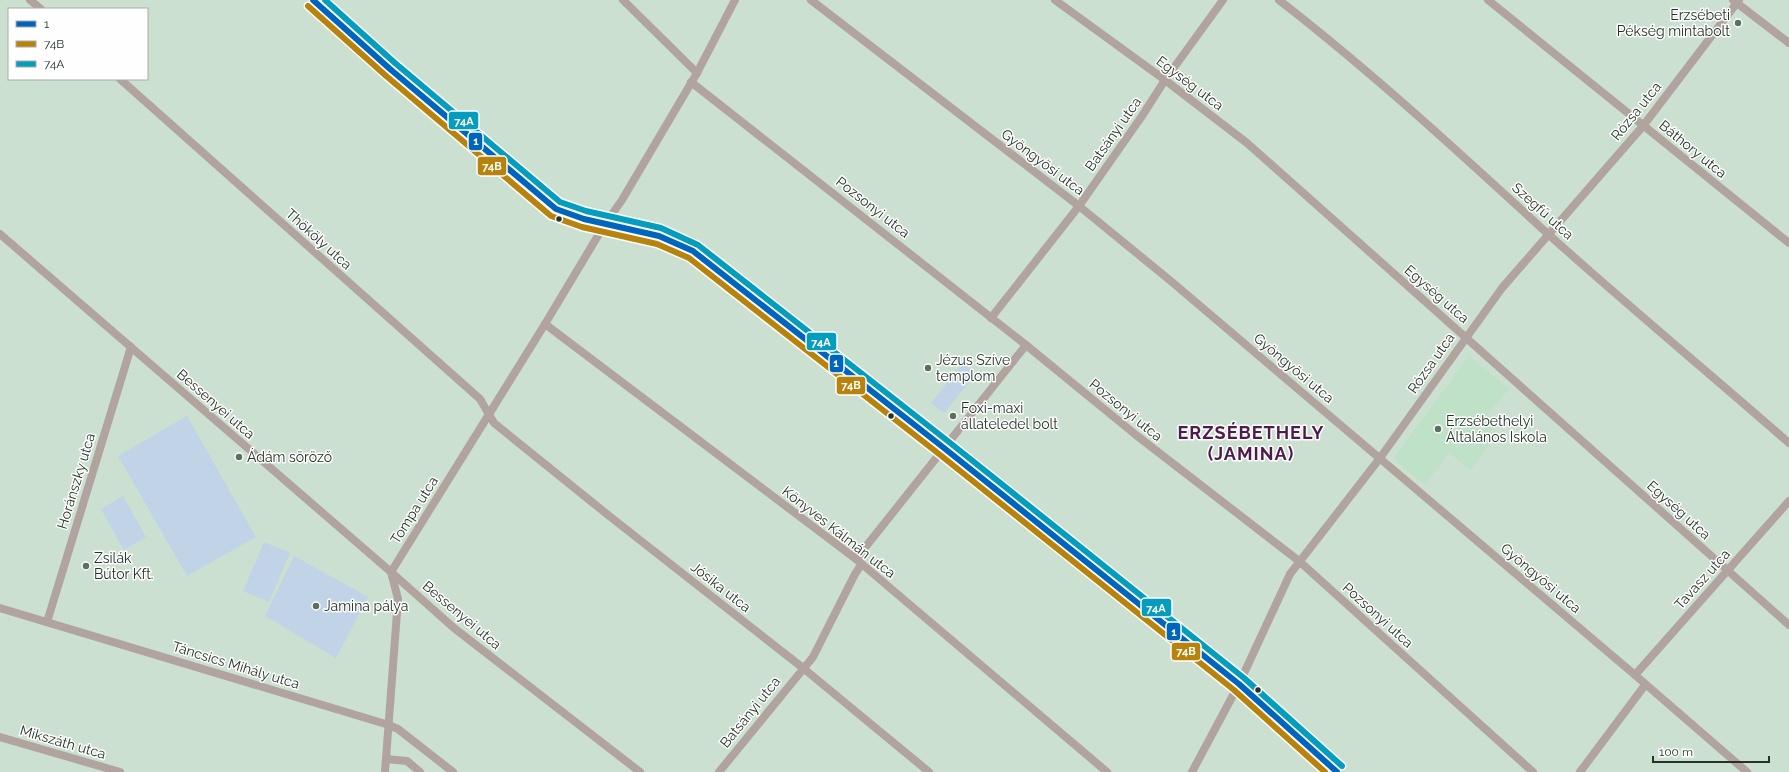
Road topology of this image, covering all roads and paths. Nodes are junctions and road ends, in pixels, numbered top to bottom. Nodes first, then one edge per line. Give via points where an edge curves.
1 (30, 0) edge
2 (313, 0) edge
3 (623, 0) edge
4 (735, 0) edge
5 (811, 0) edge
6 (1055, 0) edge
7 (1224, 0) edge
8 (1279, 0) edge
9 (1488, 0) edge
10 (1736, 1) edge
11 (40, 8) edge
12 (1789, 43) edge
13 (696, 73) junction
14 (121, 80) edge
15 (1165, 80) junction
16 (691, 82) junction
17 (1643, 126) junction
18 (1079, 206) junction
19 (605, 224) junction
20 (1549, 234) junction
21 (0, 236) edge
22 (1789, 243) edge
23 (991, 318) junction
24 (545, 324) junction
25 (1466, 336) junction
26 (1026, 345) junction
27 (132, 347) junction
28 (490, 413) junction
29 (494, 423) joint
30 (1789, 443) edge
31 (944, 448) junction
32 (1380, 458) junction
33 (1789, 501) edge
34 (1299, 561) junction
35 (858, 562) junction
36 (1728, 570) junction
37 (391, 572) junction
38 (0, 608) edge
39 (47, 622) junction
40 (1789, 624) edge
41 (804, 668) junction
42 (1635, 675) junction
43 (1239, 684) junction
44 (1645, 685) junction
45 (389, 724) junction
46 (0, 737) edge
47 (386, 759) junction
48 (120, 772) edge
49 (385, 772) edge
50 (420, 772) edge
51 (453, 772) edge
52 (640, 772) edge
53 (719, 772) edge
54 (929, 772) edge
55 (1107, 772) edge
56 (1192, 772) edge
57 (1337, 772) edge
58 (1533, 772) edge
59 (1580, 772) edge
60 (1747, 772) edge

1 - 11 street
2 - 19 street via 390,69 556,209
3 - 13 street
4 - 13 street, Tompa utca
5 - 18 street, Gyöngyösi utca
6 - 15 street, Egység utca
7 - 15 street, Batsányi utca
8 - 20 street, Szegfű utca via 1316,28
9 - 17 street, Báthory utca
10 - 12 street
10 - 17 street, Rózsa utca
13 - 16 street, Tompa utca
14 - 28 street, Thököly utca via 480,399
15 - 18 street, Batsányi utca
15 - 25 street, Egység utca via 1246,143
16 - 19 street, Tompa utca via 622,200
16 - 23 street, Pozsonyi utca
17 - 20 street, Rózsa utca
17 - 22 street, Báthory utca
18 - 23 street, Batsányi utca
18 - 32 street, Gyöngyösi utca
19 - 24 street, Tompa utca
19 - 31 street via 659,236 693,252
20 - 25 street, Rózsa utca via 1502,288
20 - 30 street, Szegfű utca
21 - 27 street, Bessenyei utca
23 - 26 street, Pozsonyi utca
24 - 28 street, Tompa utca
24 - 35 street, Könyves Kálmán utca
25 - 32 street, Rózsa utca
25 - 36 street, Egység utca
26 - 31 street, Batsányi utca
26 - 34 street, Pozsonyi utca
27 - 37 street, Bessenyei utca
27 - 39 street, Horánszky utca
28 - 29 street, Thököly utca
28 - 37 street, Tompa utca
29 - 41 street, Jósika utca
31 - 35 street, Batsányi utca
31 - 43 street
32 - 34 street, Rózsa utca
32 - 42 street, Gyöngyösi utca
33 - 36 street, Tavasz utca
34 - 43 street, Rózsa utca via 1290,574
34 - 58 street, Pozsonyi utca
35 - 41 street, Batsányi utca via 855,574 813,657
35 - 55 street, Könyves Kálmán utca
36 - 40 street, Egység utca
36 - 42 street, Tavasz utca
37 - 45 street via 398,599
37 - 52 street, Bessenyei utca via 454,628
38 - 39 street, Táncsics Mihály utca
39 - 45 street, Táncsics Mihály utca
41 - 53 street, Batsányi utca
41 - 54 street, Jósika utca
42 - 44 street, Gyöngyösi utca
43 - 56 street, Rózsa utca
43 - 57 street
44 - 59 street
44 - 60 street, Gyöngyösi utca
45 - 47 street
45 - 51 street, Táncsics Mihály utca
46 - 48 street, Mikszáth utca
47 - 49 street
47 - 50 street via 407,761

